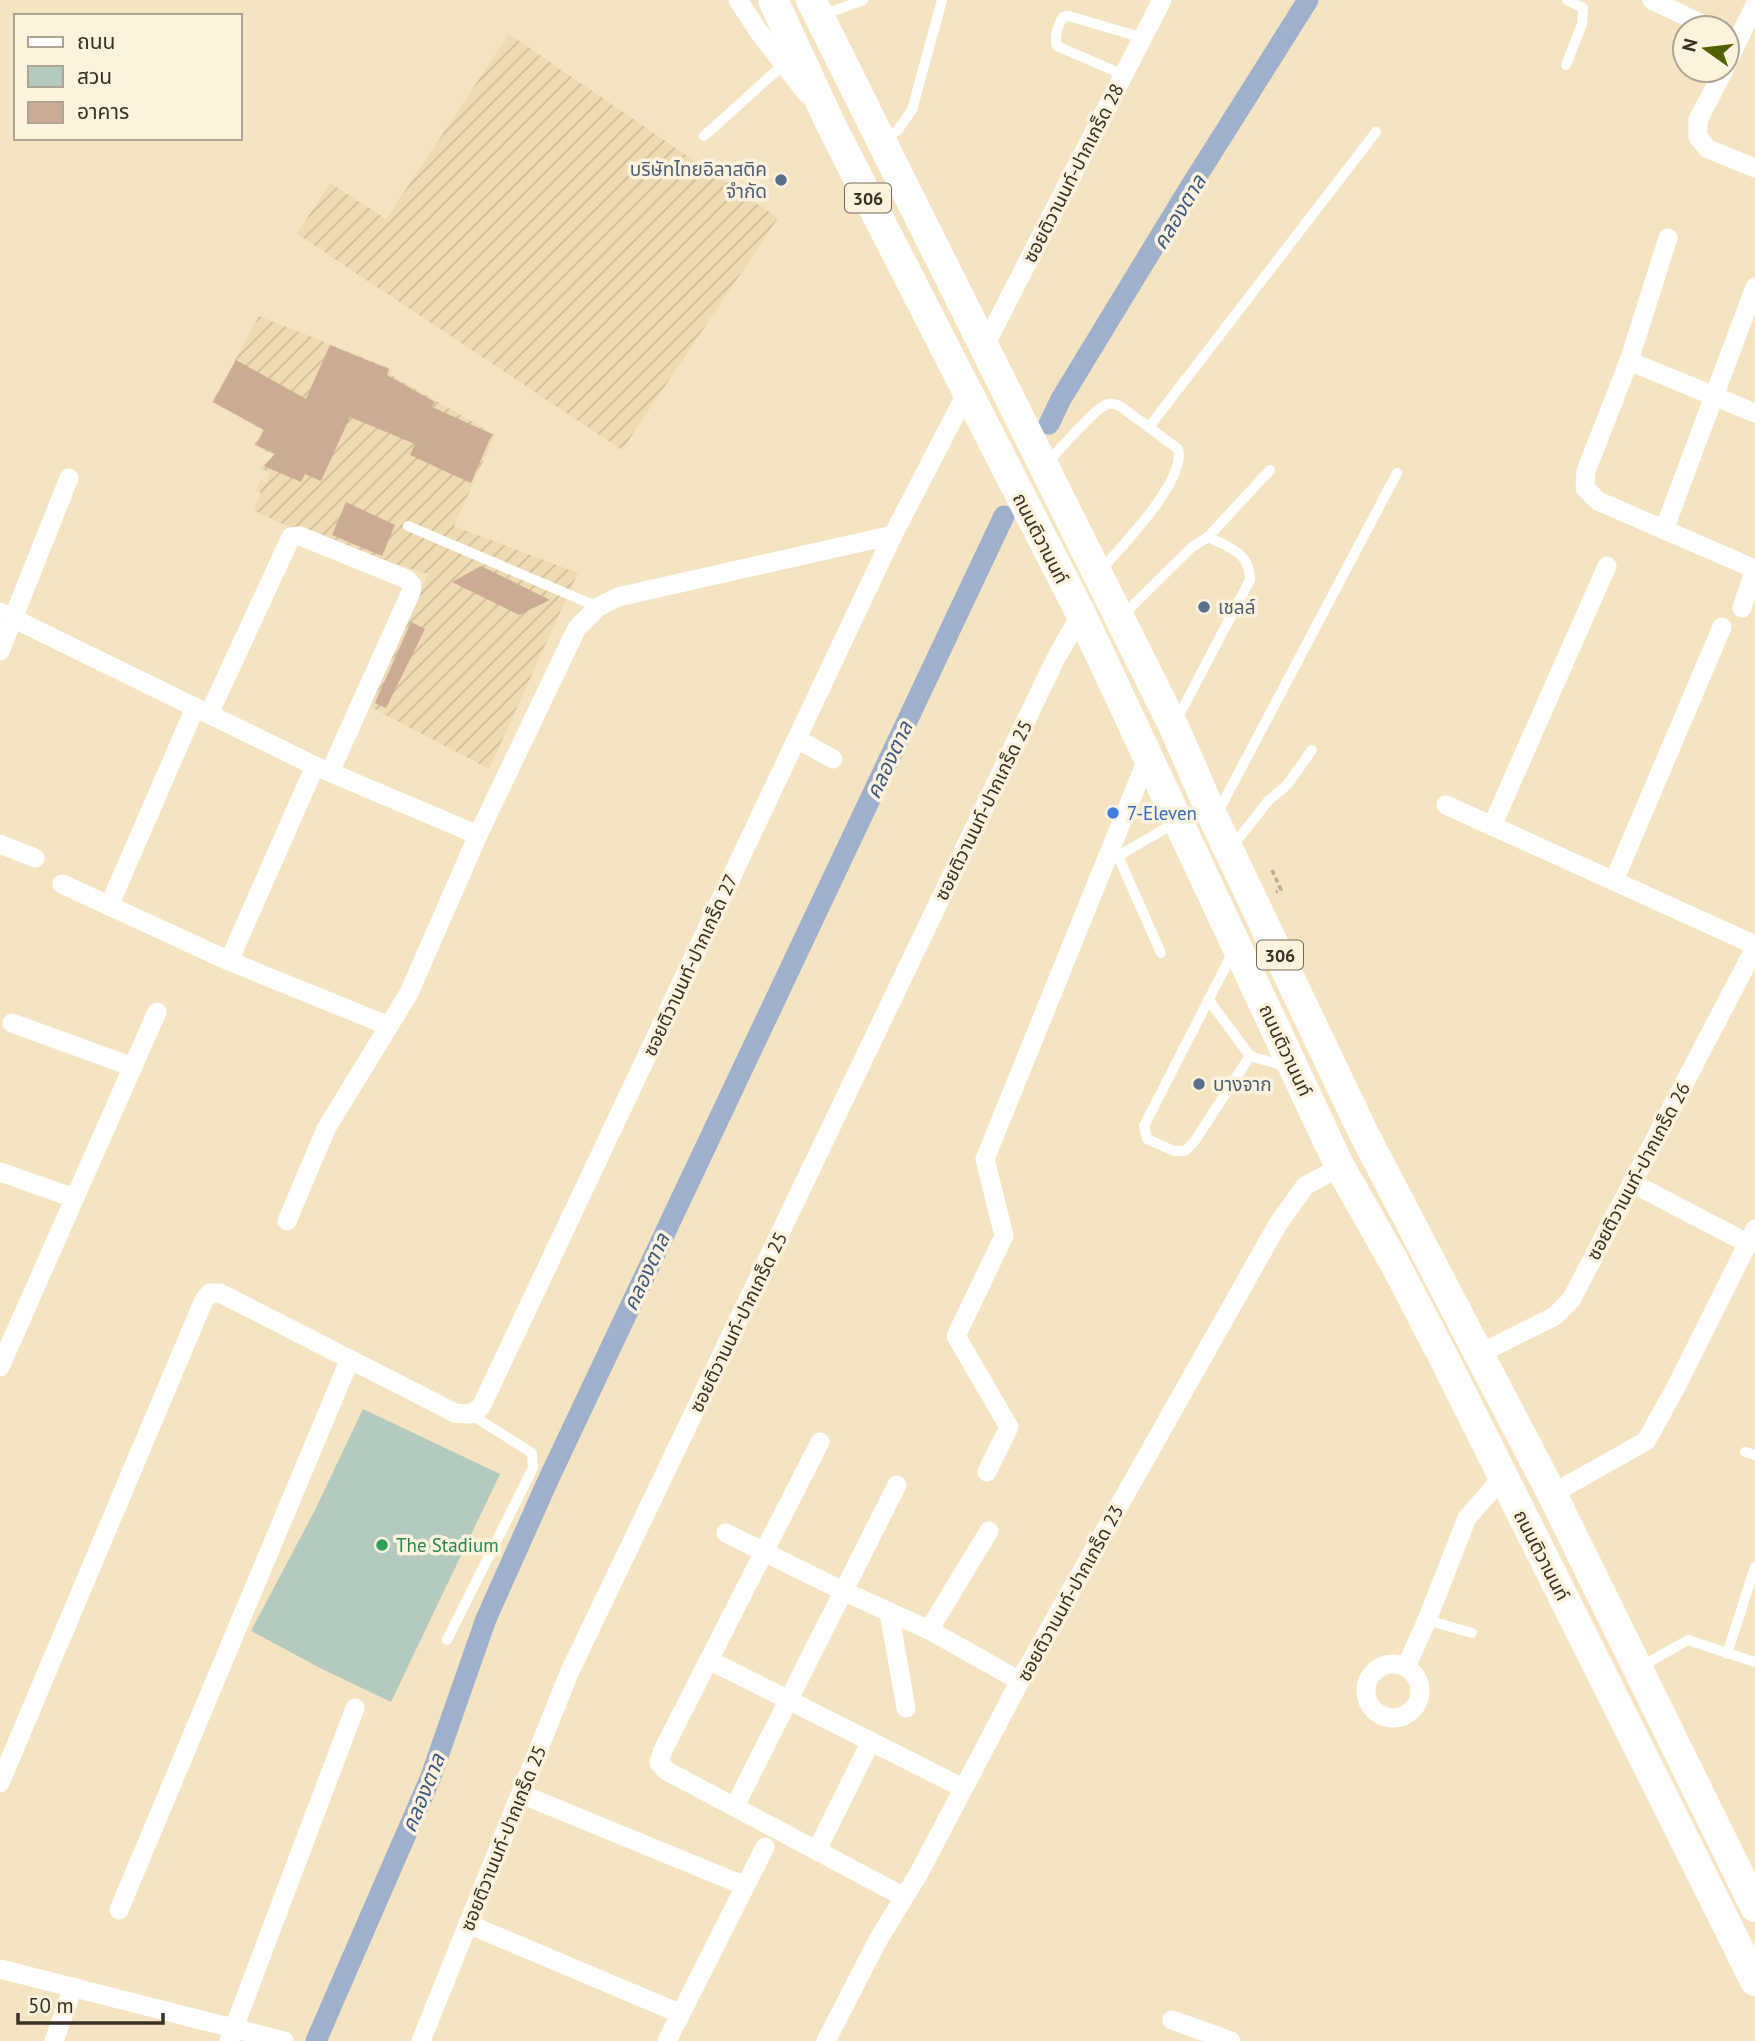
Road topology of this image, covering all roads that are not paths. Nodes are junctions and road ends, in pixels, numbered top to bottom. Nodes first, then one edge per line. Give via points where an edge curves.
1 (738, 0) edge
2 (773, 0) edge
3 (863, 0) edge
4 (942, 0) edge
5 (1163, 0) edge
6 (1567, 0) edge
7 (1652, 0) edge
8 (1755, 5) edge
9 (815, 8) edge
10 (1681, 14) edge
11 (1741, 27) edge
12 (1143, 38) junction
13 (784, 64) junction
14 (1566, 65) dead end
15 (1124, 75) junction
16 (1717, 84) edge
17 (831, 125) junction
18 (1376, 132) dead end
19 (704, 136) dead end
20 (881, 141) junction
21 (1755, 168) edge
22 (1668, 238) dead end
23 (1755, 287) edge
24 (984, 347) junction
25 (1629, 361) junction
26 (966, 394) junction
27 (1713, 396) junction
28 (1755, 413) edge
29 (1149, 427) junction
30 (1045, 466) junction
31 (1270, 470) dead end
32 (1397, 472) dead end
33 (69, 478) dead end
34 (408, 526) dead end
35 (1664, 530) junction
36 (893, 535) junction
37 (1208, 537) junction
38 (1607, 566) dead end
39 (1755, 568) edge
40 (1098, 573) junction
41 (598, 607) junction
42 (1742, 608) dead end
43 (1080, 614) junction
44 (7, 615) edge
45 (1120, 618) junction
46 (1722, 627) dead end
47 (0, 651) edge
48 (202, 711) junction
49 (1173, 725) junction
50 (797, 739) junction
51 (1312, 750) dead end
52 (1148, 757) junction
53 (833, 759) dead end
54 (322, 769) junction
55 (1446, 805) dead end
56 (1214, 819) junction
57 (1178, 821) junction
58 (1492, 826) junction
59 (478, 835) junction
60 (0, 844) edge
61 (1230, 849) junction
62 (35, 858) dead end
63 (1614, 881) junction
64 (62, 884) dead end
65 (109, 906) junction
66 (1237, 944) junction
67 (1161, 953) dead end
68 (1754, 953) edge
69 (229, 961) junction
70 (1208, 999) junction
71 (157, 1012) dead end
72 (12, 1023) dead end
73 (389, 1026) junction
74 (1250, 1056) junction
75 (133, 1067) junction
76 (1295, 1069) junction
77 (1340, 1167) junction
78 (0, 1172) edge
79 (1632, 1183) junction
80 (74, 1198) junction
81 (287, 1221) dead end
82 (1751, 1236) edge
83 (4, 1344) edge
84 (1479, 1354) junction
85 (350, 1359) junction
86 (0, 1367) edge
87 (470, 1414) junction
88 (820, 1442) dead end
89 (988, 1472) dead end
90 (1503, 1477) junction
91 (897, 1485) dead end
92 (1552, 1494) junction
93 (989, 1531) dead end
94 (726, 1533) dead end
95 (764, 1552) junction
96 (1755, 1567) edge
97 (843, 1591) junction
98 (889, 1612) junction
99 (1427, 1620) junction
100 (929, 1630) junction
101 (1472, 1633) dead end
102 (447, 1640) dead end
103 (1727, 1654) junction
104 (709, 1660) junction
105 (1755, 1662) edge
106 (1406, 1667) dead end
107 (1639, 1668) junction
108 (1020, 1681) junction
109 (788, 1700) junction
110 (355, 1708) dead end
111 (906, 1708) dead end
112 (871, 1741) junction
113 (0, 1783) edge
114 (963, 1788) junction
115 (521, 1794) junction
116 (734, 1806) junction
117 (765, 1847) dead end
118 (817, 1850) junction
119 (744, 1886) junction
120 (904, 1897) junction
121 (1755, 1907) edge
122 (119, 1910) dead end
123 (468, 1924) junction
124 (0, 1969) edge
125 (1755, 1981) edge
126 (73, 1987) junction
127 (681, 2014) junction
128 (1172, 2020) dead end
129 (233, 2035) edge
130 (54, 2041) edge
131 (284, 2041) edge
132 (421, 2041) edge
133 (667, 2041) edge
134 (826, 2041) edge
135 (1231, 2041) edge

1 - 13 street
2 - 17 main road, ถนนติวานนท์ / 306
3 - 9 lane
4 - 20 lane via 912,110 897,131
5 - 12 street, ซอยติวานนท์-ปากเกร็ด 28
6 - 14 lane via 1583,8
7 - 10 street
8 - 11 street
9 - 20 main road, ถนนติวานนท์ / 306
12 - 15 street, ซอยติวานนท์-ปากเกร็ด 28
12 - 15 lane via 1069,16 1058,25 1057,46
13 - 17 street
13 - 19 lane
15 - 24 street, ซอยติวานนท์-ปากเกร็ด 28
16 - 21 street via 1698,120 1698,137 1708,149
17 - 26 main road, ถนนติวานนท์ / 306
18 - 29 lane
20 - 24 main road, ถนนติวานนท์ / 306
22 - 25 street
23 - 27 street
24 - 30 main road, ถนนติวานนท์ / 306
25 - 27 street
25 - 35 street via 1586,471 1585,488 1598,501
26 - 36 street, ซอยติวานนท์-ปากเกร็ด 27
26 - 43 main road, ถนนติวานนท์ / 306
27 - 28 street
27 - 35 street
29 - 30 lane via 1116,404 1106,404
29 - 40 lane via 1178,449 1178,465 1172,482
30 - 40 main road, ถนนติวานนท์ / 306
31 - 37 lane
32 - 56 lane
33 - 44 street
34 - 41 lane
35 - 39 street
36 - 41 street via 618,597
36 - 50 street, ซอยติวานนท์-ปากเกร็ด 27
37 - 45 lane
37 - 49 lane via 1244,556 1250,580
38 - 58 street
39 - 42 street
40 - 45 main road, ถนนติวานนท์ / 306
41 - 59 street via 577,628
43 - 52 main road, ถนนติวานนท์ / 306
43 - 115 street, ซอยติวานนท์-ปากเกร็ด 25 via 576,1658
44 - 47 street
44 - 48 street
45 - 49 main road, ถนนติวานนท์ / 306
46 - 63 street
48 - 54 street
48 - 54 street via 292,537 300,536 406,579 411,592
48 - 65 street
49 - 56 main road, ถนนติวานนท์ / 306
50 - 53 street
50 - 87 street, ซอยติวานนท์-ปากเกร็ด 27 via 481,1407
51 - 61 lane
52 - 57 main road, ถนนติวานนท์ / 306
52 - 89 street via 985,1159 1004,1236 956,1336 1009,1427
54 - 59 street
54 - 69 street
55 - 58 street
56 - 61 main road, ถนนติวานนท์ / 306
57 - 66 main road, ถนนติวานนท์ / 306
57 - 67 lane via 1118,856
58 - 63 street
59 - 73 street via 410,993
60 - 62 street
61 - 84 main road, ถนนติวานนท์ / 306 via 1364,1134
63 - 68 street
64 - 65 street
65 - 69 street
66 - 70 lane
66 - 76 main road, ถนนติวานนท์ / 306
68 - 79 street, ซอยติวานนท์-ปากเกร็ด 26
69 - 73 street
70 - 74 lane
70 - 74 lane via 1144,1126 1147,1139 1185,1151
71 - 75 street
72 - 75 street
73 - 81 street via 326,1129
74 - 76 lane
75 - 80 street
76 - 77 main road, ถนนติวานนท์ / 306
77 - 90 main road, ถนนติวานนท์ / 306 via 1395,1264
77 - 108 street, ซอยติวานนท์-ปากเกร็ด 23 via 1305,1186 1278,1224
78 - 80 street
79 - 82 street
79 - 84 street, ซอยติวานนท์-ปากเกร็ด 26 via 1570,1300 1555,1316
80 - 83 street
82 - 92 street via 1646,1441
83 - 86 street
84 - 92 main road, ถนนติวานนท์ / 306
85 - 87 street via 455,1413
85 - 113 street via 220,1293 210,1293 204,1300
85 - 122 street
87 - 102 lane via 532,1453 533,1468
88 - 95 street
90 - 99 street via 1467,1518
90 - 125 main road, ถนนติวานนท์ / 306
91 - 97 street
92 - 107 main road, ถนนติวานนท์ / 306
93 - 100 street
94 - 95 street
95 - 97 street
95 - 104 street
96 - 103 lane
97 - 98 street
97 - 109 street
98 - 100 street
98 - 111 street
99 - 101 lane
99 - 106 street
100 - 108 street
103 - 105 lane
103 - 107 lane via 1688,1640
104 - 109 street
104 - 116 street via 659,1763
107 - 121 main road, ถนนติวานนท์ / 306
108 - 114 street, ซอยติวานนท์-ปากเกร็ด 23
109 - 112 street
109 - 116 street
110 - 129 street
112 - 114 street
112 - 118 street
114 - 120 street, ซอยติวานนท์-ปากเกร็ด 23
115 - 119 street
115 - 123 street, ซอยติวานนท์-ปากเกร็ด 25
116 - 118 street
117 - 119 street
118 - 120 street
119 - 127 street
120 - 134 street, ซอยติวานนท์-ปากเกร็ด 23
123 - 127 street
123 - 132 street, ซอยติวานนท์-ปากเกร็ด 25
124 - 126 street
126 - 129 street
126 - 130 street
127 - 133 street
128 - 135 street
129 - 131 street

